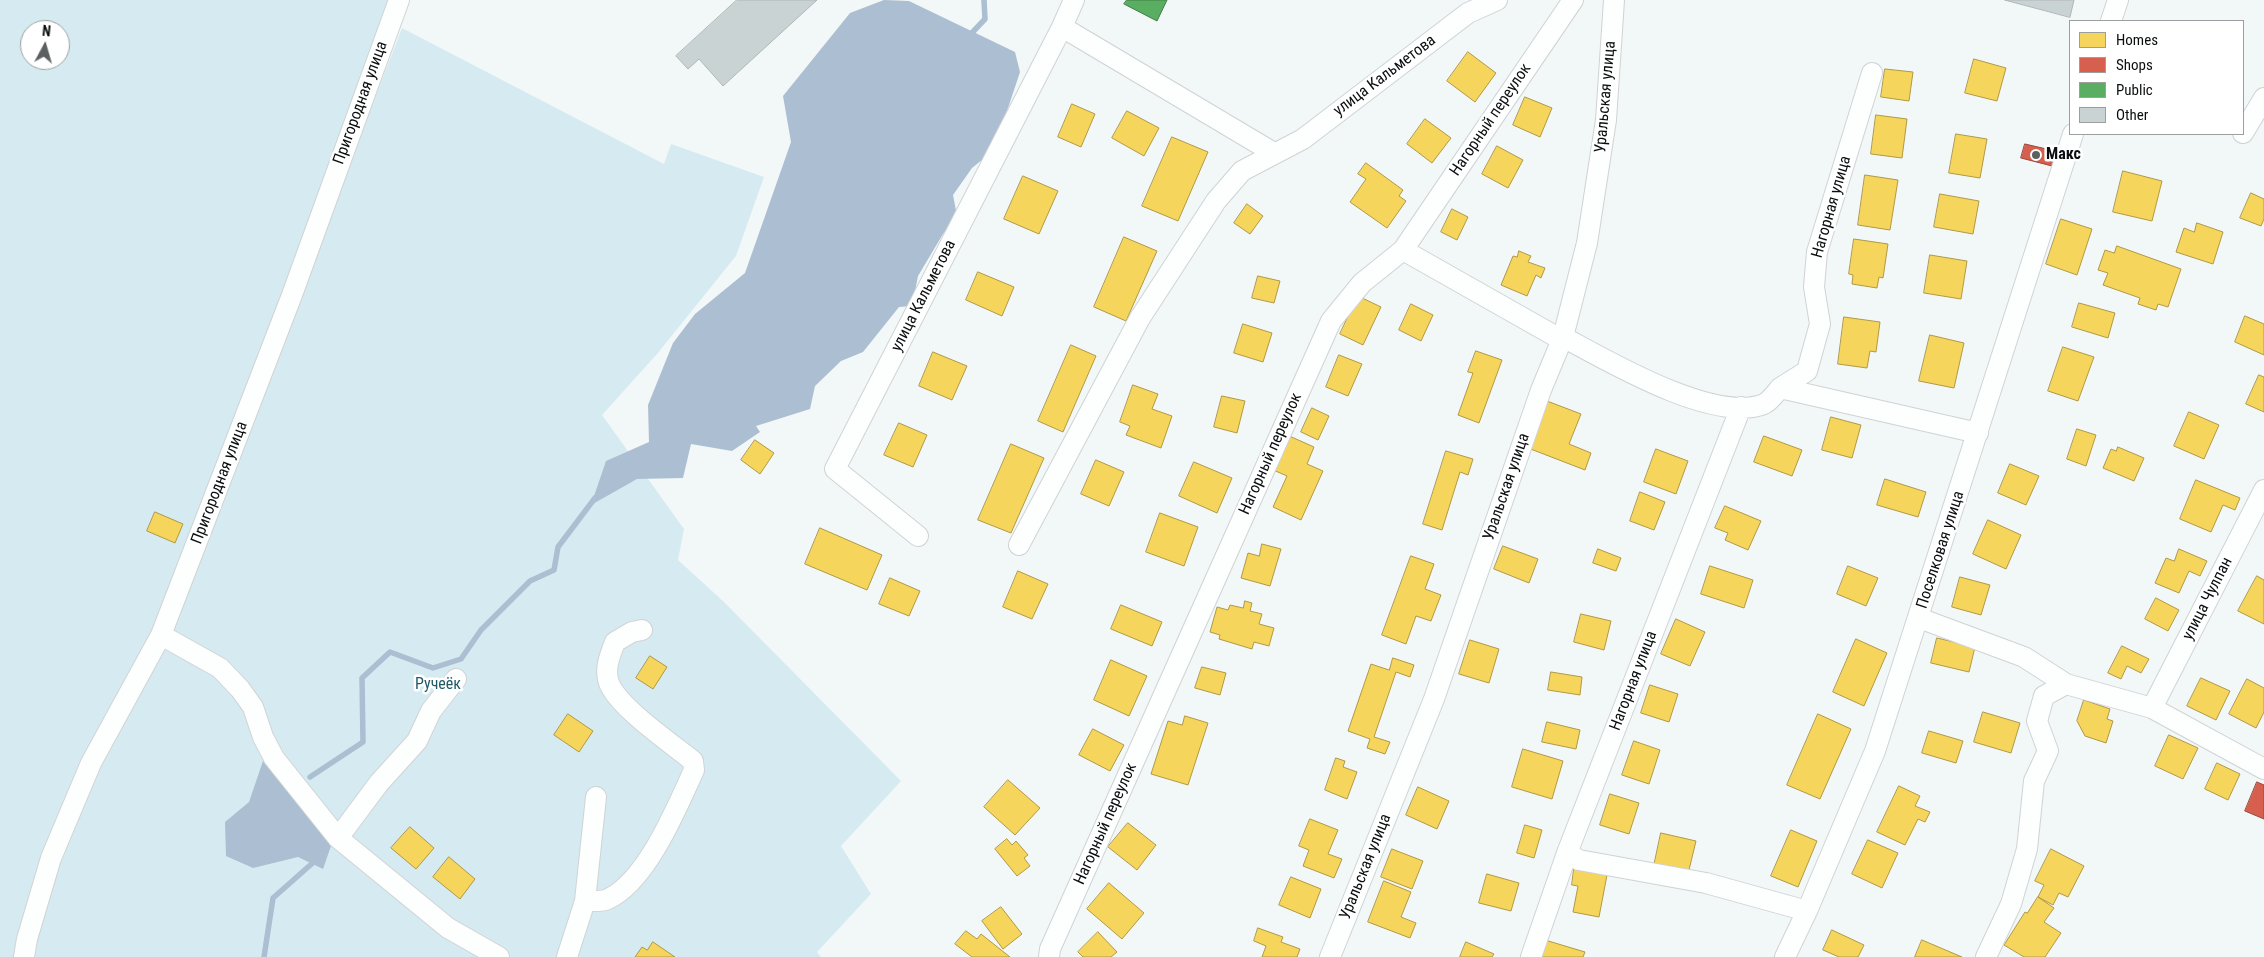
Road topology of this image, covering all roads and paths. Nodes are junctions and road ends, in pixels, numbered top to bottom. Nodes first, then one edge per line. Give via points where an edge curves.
1 (398, 0) edge
2 (1074, 0) edge
3 (1497, 0) edge
4 (1573, 0) edge
5 (1614, 0) edge
6 (2118, 0) edge
7 (2111, 20) edge
8 (1062, 28) junction
9 (1872, 73) dead end
10 (2264, 98) edge
11 (2244, 132) edge
12 (2073, 135) edge
13 (1274, 153) junction
14 (1403, 250) junction
15 (1562, 339) junction
16 (1780, 388) junction
17 (1741, 407) junction
18 (1978, 432) junction
19 (2264, 490) edge
20 (918, 536) dead end
21 (1019, 546) dead end
22 (1919, 618) junction
23 (642, 630) dead end
24 (161, 635) junction
25 (456, 680) dead end
26 (2066, 684) junction
27 (2152, 708) junction
28 (2264, 769) edge
29 (596, 797) dead end
30 (338, 838) junction
31 (1567, 853) junction
32 (585, 901) junction
33 (1807, 911) junction
34 (24, 957) edge
35 (499, 957) edge
36 (567, 957) edge
37 (1049, 957) edge
38 (1330, 957) edge
39 (1531, 957) edge
40 (1785, 957) edge
41 (1986, 957) edge

1 - 24 street, Пригородная улица via 292,295
2 - 8 street, улица Кальметова
3 - 13 street, улица Кальметова via 1468,13 1304,139
4 - 14 street, Нагорный переулок
5 - 15 street, Уральская улица via 1606,120 1587,243
6 - 7 street
8 - 13 street
8 - 20 street, улица Кальметова via 834,469
9 - 16 street, Нагорная улица via 1817,252 1814,287 1820,324 1807,371
10 - 11 street
12 - 18 street, Поселковая улица
13 - 21 street, улица Кальметова via 1242,171 1216,201 1151,301
14 - 15 street, Нагорная улица
14 - 37 street, Нагорный переулок via 1362,283 1331,321
15 - 17 street, Нагорная улица via 1644,380 1702,402
15 - 38 street, Уральская улица via 1541,390 1434,699
16 - 17 street, Нагорная улица via 1765,404
16 - 18 street
17 - 31 street, Нагорная улица
18 - 22 street, Поселковая улица
19 - 27 street, улица Чулпан
22 - 26 street via 2024,657
22 - 33 street, Поселковая улица via 1875,751
23 - 32 street via 615,642 607,664 609,682 626,706 693,761 694,770 667,830 630,883 607,900
24 - 30 street via 220,668 240,690 253,707 274,758
24 - 34 street, Пригородная улица via 91,763 51,858
25 - 30 street via 431,711 417,741 379,783
26 - 27 street
26 - 41 street via 2044,696 2037,721 2048,750 2034,781 2027,849 2011,904
27 - 28 street
29 - 32 street
30 - 35 street via 448,928
31 - 33 street via 1580,860 1706,882
31 - 39 street, Нагорная улица
32 - 36 street
33 - 40 street, Поселковая улица

